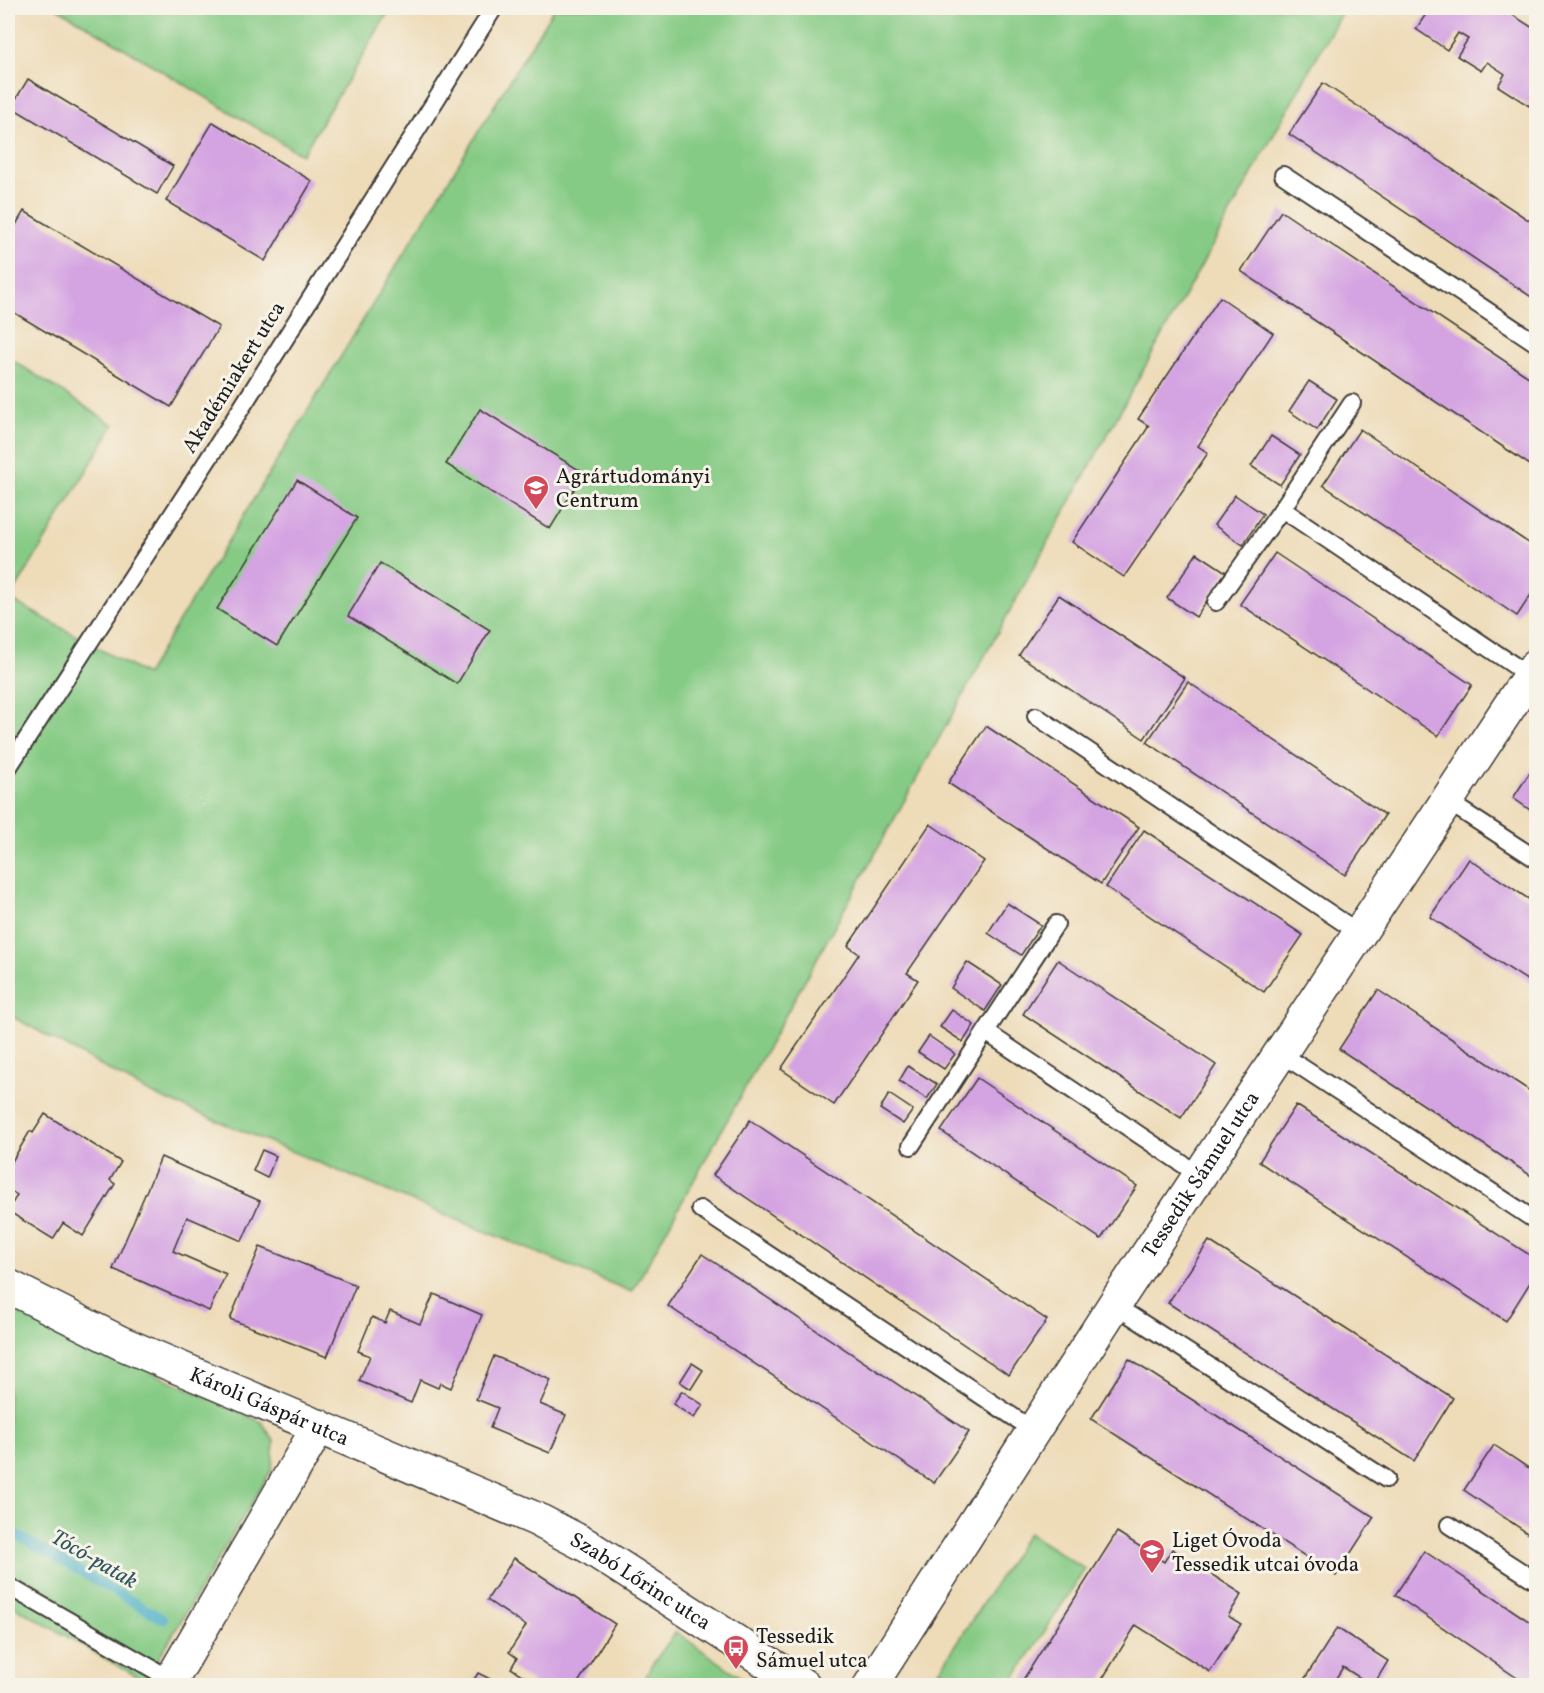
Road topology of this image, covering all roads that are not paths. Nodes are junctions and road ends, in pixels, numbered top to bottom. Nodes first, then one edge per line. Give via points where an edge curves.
1 (494, 8) edge
2 (1283, 175) dead end
3 (1536, 343) edge
4 (1352, 403) dead end
5 (1282, 509) junction
6 (1216, 602) dead end
7 (1533, 671) edge
8 (1036, 716) dead end
9 (8, 768) edge
10 (1447, 801) junction
11 (1536, 860) edge
12 (1056, 924) dead end
13 (1359, 933) junction
14 (986, 1032) junction
15 (1280, 1053) junction
16 (911, 1146) dead end
17 (1199, 1175) junction
18 (700, 1209) dead end
19 (1536, 1221) edge
20 (8, 1286) edge
21 (1113, 1305) junction
22 (319, 1426) junction
23 (1034, 1430) junction
24 (1386, 1479) dead end
25 (536, 1519) joint
26 (1449, 1524) dead end
27 (1536, 1581) edge
28 (8, 1586) edge
29 (170, 1683) edge
30 (804, 1686) edge
31 (870, 1686) edge

1 - 9 lane, Akadémiakert utca
2 - 3 lane
4 - 5 lane
5 - 6 lane
5 - 7 lane
7 - 10 street, Tessedik Sámuel utca
8 - 13 lane
10 - 11 lane
10 - 13 street, Tessedik Sámuel utca
12 - 14 lane
13 - 15 street, Tessedik Sámuel utca
14 - 16 lane
14 - 17 lane
15 - 17 street, Tessedik Sámuel utca
15 - 19 lane
17 - 21 street, Tessedik Sámuel utca
18 - 23 lane
20 - 22 street, Károli Gáspár utca via 121,1342
21 - 23 street, Tessedik Sámuel utca
21 - 24 lane
22 - 25 street, Károli Gáspár utca
22 - 29 street
23 - 31 street, Tessedik Sámuel utca
25 - 30 street, Szabó Lőrinc utca via 586,1545
26 - 27 lane
28 - 29 lane

